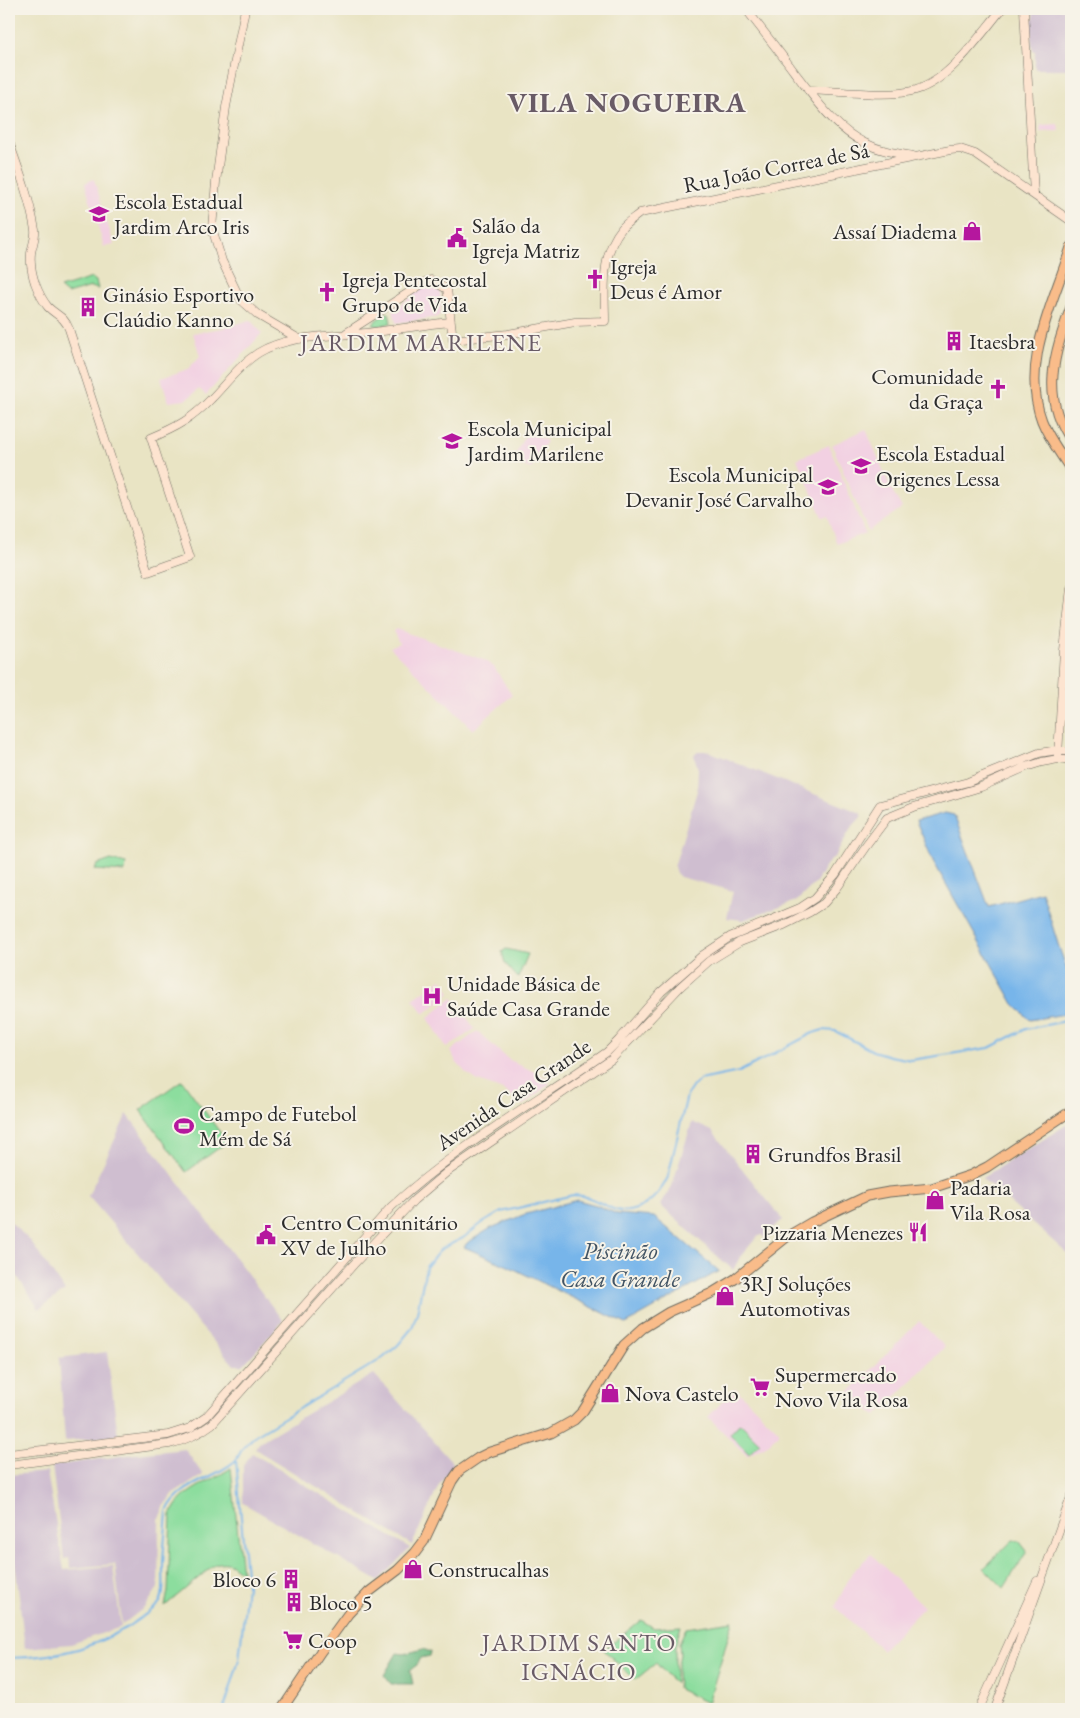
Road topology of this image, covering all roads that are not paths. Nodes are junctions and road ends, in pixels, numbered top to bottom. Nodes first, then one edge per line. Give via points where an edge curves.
1 (245, 9) edge
2 (746, 9) edge
3 (1002, 9) edge
4 (1024, 9) edge
5 (808, 90) junction
6 (9, 142) edge
7 (920, 157) junction
8 (1034, 195) junction
9 (1071, 221) edge
10 (1071, 247) edge
11 (1071, 307) edge
12 (449, 322) junction
13 (344, 334) junction
14 (299, 339) junction
15 (1071, 441) edge
16 (1071, 470) edge
17 (1071, 588) edge
18 (1070, 620) edge
19 (1068, 637) edge
20 (1058, 750) junction
21 (1071, 752) edge
22 (1058, 759) junction
23 (1071, 761) edge
24 (888, 803) junction
25 (875, 814) junction
26 (887, 818) junction
27 (1071, 1111) edge
28 (9, 1454) edge
29 (9, 1464) edge
30 (1071, 1497) edge
31 (1051, 1552) junction
32 (282, 1709) edge
33 (979, 1709) edge
34 (995, 1709) edge

1 - 14 main road via 226,107 212,228 222,261 240,299 258,315
2 - 5 main road
3 - 5 main road via 958,61 924,87 890,93
4 - 8 main road
5 - 7 main road via 823,109 865,143 886,151
6 - 14 main road via 36,232 31,251 35,283 44,302 63,318 69,328 148,572 190,557 151,438 184,423 256,354
7 - 8 main road, Rua João Correa de Sá via 960,149 968,151
7 - 12 main road, Rua João Correa de Sá via 640,213 623,227 610,248 604,269 605,322 575,322 453,340
8 - 9 main road, Rua João Correa de Sá
10 - 16 main road via 1038,350 1034,379 1042,420
11 - 15 main road via 1052,381 1059,421
12 - 13 main road
12 - 13 main road via 446,289 428,281
13 - 14 main road
17 - 18 main road
18 - 19 main road
19 - 20 main road
20 - 21 main road, Avenida Casa Grande
20 - 22 main road
20 - 24 main road, Avenida Casa Grande via 1028,756 968,782
22 - 23 main road, Avenida Casa Grande
22 - 26 main road, Avenida Casa Grande via 1026,767 981,787 914,806
24 - 25 main road, Avenida Casa Grande via 880,806
24 - 26 main road
25 - 26 main road
25 - 28 main road, Avenida Casa Grande via 835,875 815,898 800,908 730,937 703,954 661,992 607,1052 442,1164 391,1207 239,1381 198,1423 168,1435
26 - 29 main road, Avenida Casa Grande via 824,903 784,925 740,942 709,961 612,1058 447,1172 414,1200 201,1433 170,1444
27 - 32 main road via 971,1175 932,1188 867,1196 812,1222 788,1236 735,1279 643,1328 624,1345 574,1420 551,1433 490,1452 459,1472 424,1542 415,1554 348,1614
30 - 31 main road
31 - 33 main road
31 - 34 main road

